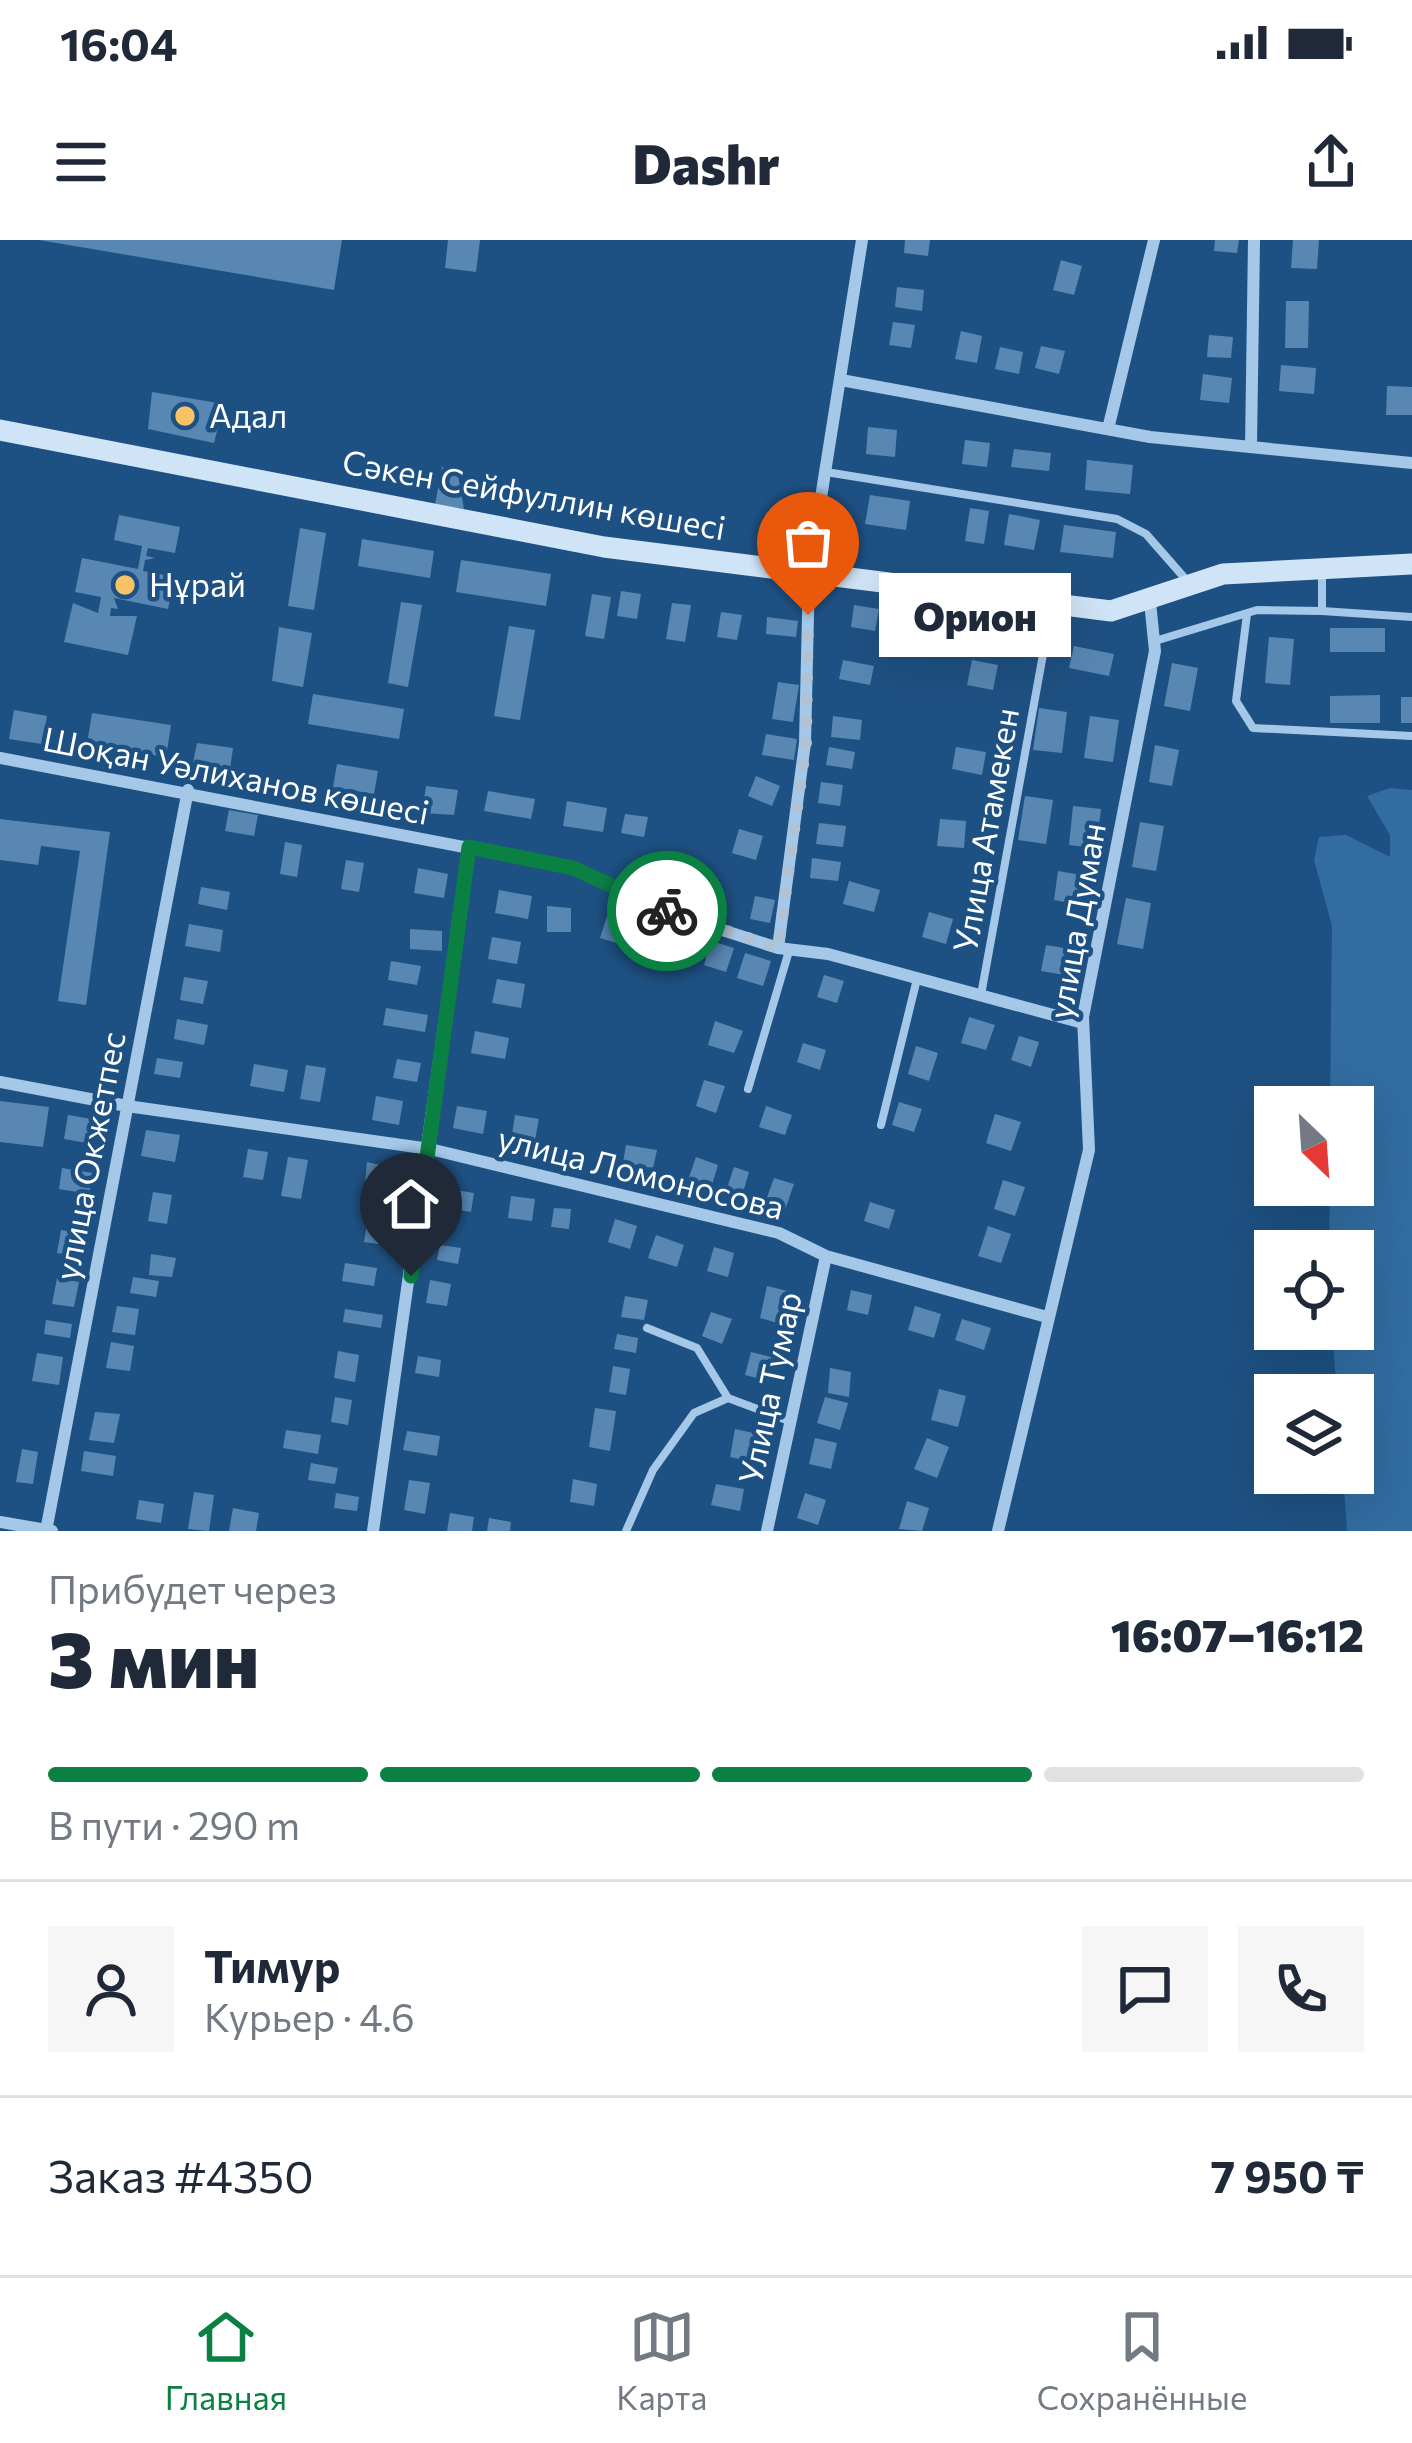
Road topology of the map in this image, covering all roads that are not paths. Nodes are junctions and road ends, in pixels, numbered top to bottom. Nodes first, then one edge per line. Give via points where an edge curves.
1 (862, 240) edge
2 (1154, 240) edge
3 (1254, 240) edge
4 (841, 380) junction
5 (1108, 429) junction
6 (0, 430) edge
7 (1251, 447) junction
8 (1412, 464) edge
9 (826, 472) junction
10 (1412, 564) edge
11 (1322, 568) junction
12 (809, 573) junction
13 (1190, 583) junction
14 (1150, 602) junction
15 (1052, 603) junction
16 (1322, 611) junction
17 (1247, 614) junction
18 (1412, 617) edge
19 (1154, 641) junction
20 (1412, 736) edge
21 (0, 758) edge
22 (188, 790) junction
23 (469, 847) junction
24 (783, 949) junction
25 (917, 978) junction
26 (981, 995) junction
27 (1083, 1023) junction
28 (0, 1082) edge
29 (748, 1089) dead end
30 (128, 1106) junction
31 (881, 1125) dead end
32 (430, 1148) junction
33 (826, 1256) junction
34 (1047, 1317) junction
35 (647, 1328) dead end
36 (728, 1398) junction
37 (791, 1421) junction
38 (0, 1522) edge
39 (49, 1531) edge
40 (374, 1531) edge
41 (626, 1531) edge
42 (767, 1531) edge
43 (998, 1531) edge

1 - 4 street
2 - 5 street
3 - 7 street
4 - 5 street
4 - 9 street
5 - 7 street
6 - 12 street, Сәкен Сейфуллин көшесі via 604,547
7 - 8 street
9 - 12 street
9 - 13 lane via 1117,519 1146,534
10 - 11 street, Сәкен Сейфуллин көшесі
11 - 13 street, Сәкен Сейфуллин көшесі
11 - 16 lane
12 - 15 street, Сәкен Сейфуллин көшесі
12 - 24 street via 806,743
13 - 14 street, Сәкен Сейфуллин көшесі
14 - 15 street, Сәкен Сейфуллин көшесі via 1112,611
14 - 19 street, улица Думан
15 - 26 lane, Улица Атамекен
16 - 17 lane
16 - 18 lane
17 - 19 lane
17 - 20 lane via 1236,701 1253,728
19 - 27 street, улица Думан
21 - 22 street, Шоқан Уәлиханов көшесі
22 - 23 street, Шоқан Уәлиханов көшесі
22 - 30 street, улица Окжетпес
23 - 24 street, Шоқан Уәлиханов көшесі via 573,868 676,915
23 - 32 street
24 - 25 street, Шоқан Уәлиханов көшесі
24 - 29 lane
25 - 26 street, Шоқан Уәлиханов көшесі
25 - 31 lane
26 - 27 street, Шоқан Уәлиханов көшесі
27 - 34 street, улица Думан via 1089,1150
28 - 30 street, улица Ломоносова
30 - 32 street, улица Ломоносова
30 - 39 street, улица Окжетпес
32 - 33 street, улица Ломоносова via 779,1233
32 - 40 street
33 - 34 street, улица Ломоносова
33 - 37 street, Улица Тумар
34 - 43 street, улица Думан
35 - 36 lane via 697,1348
36 - 37 lane
36 - 41 lane via 694,1413 653,1470
37 - 42 street, Улица Тумар
38 - 39 street

